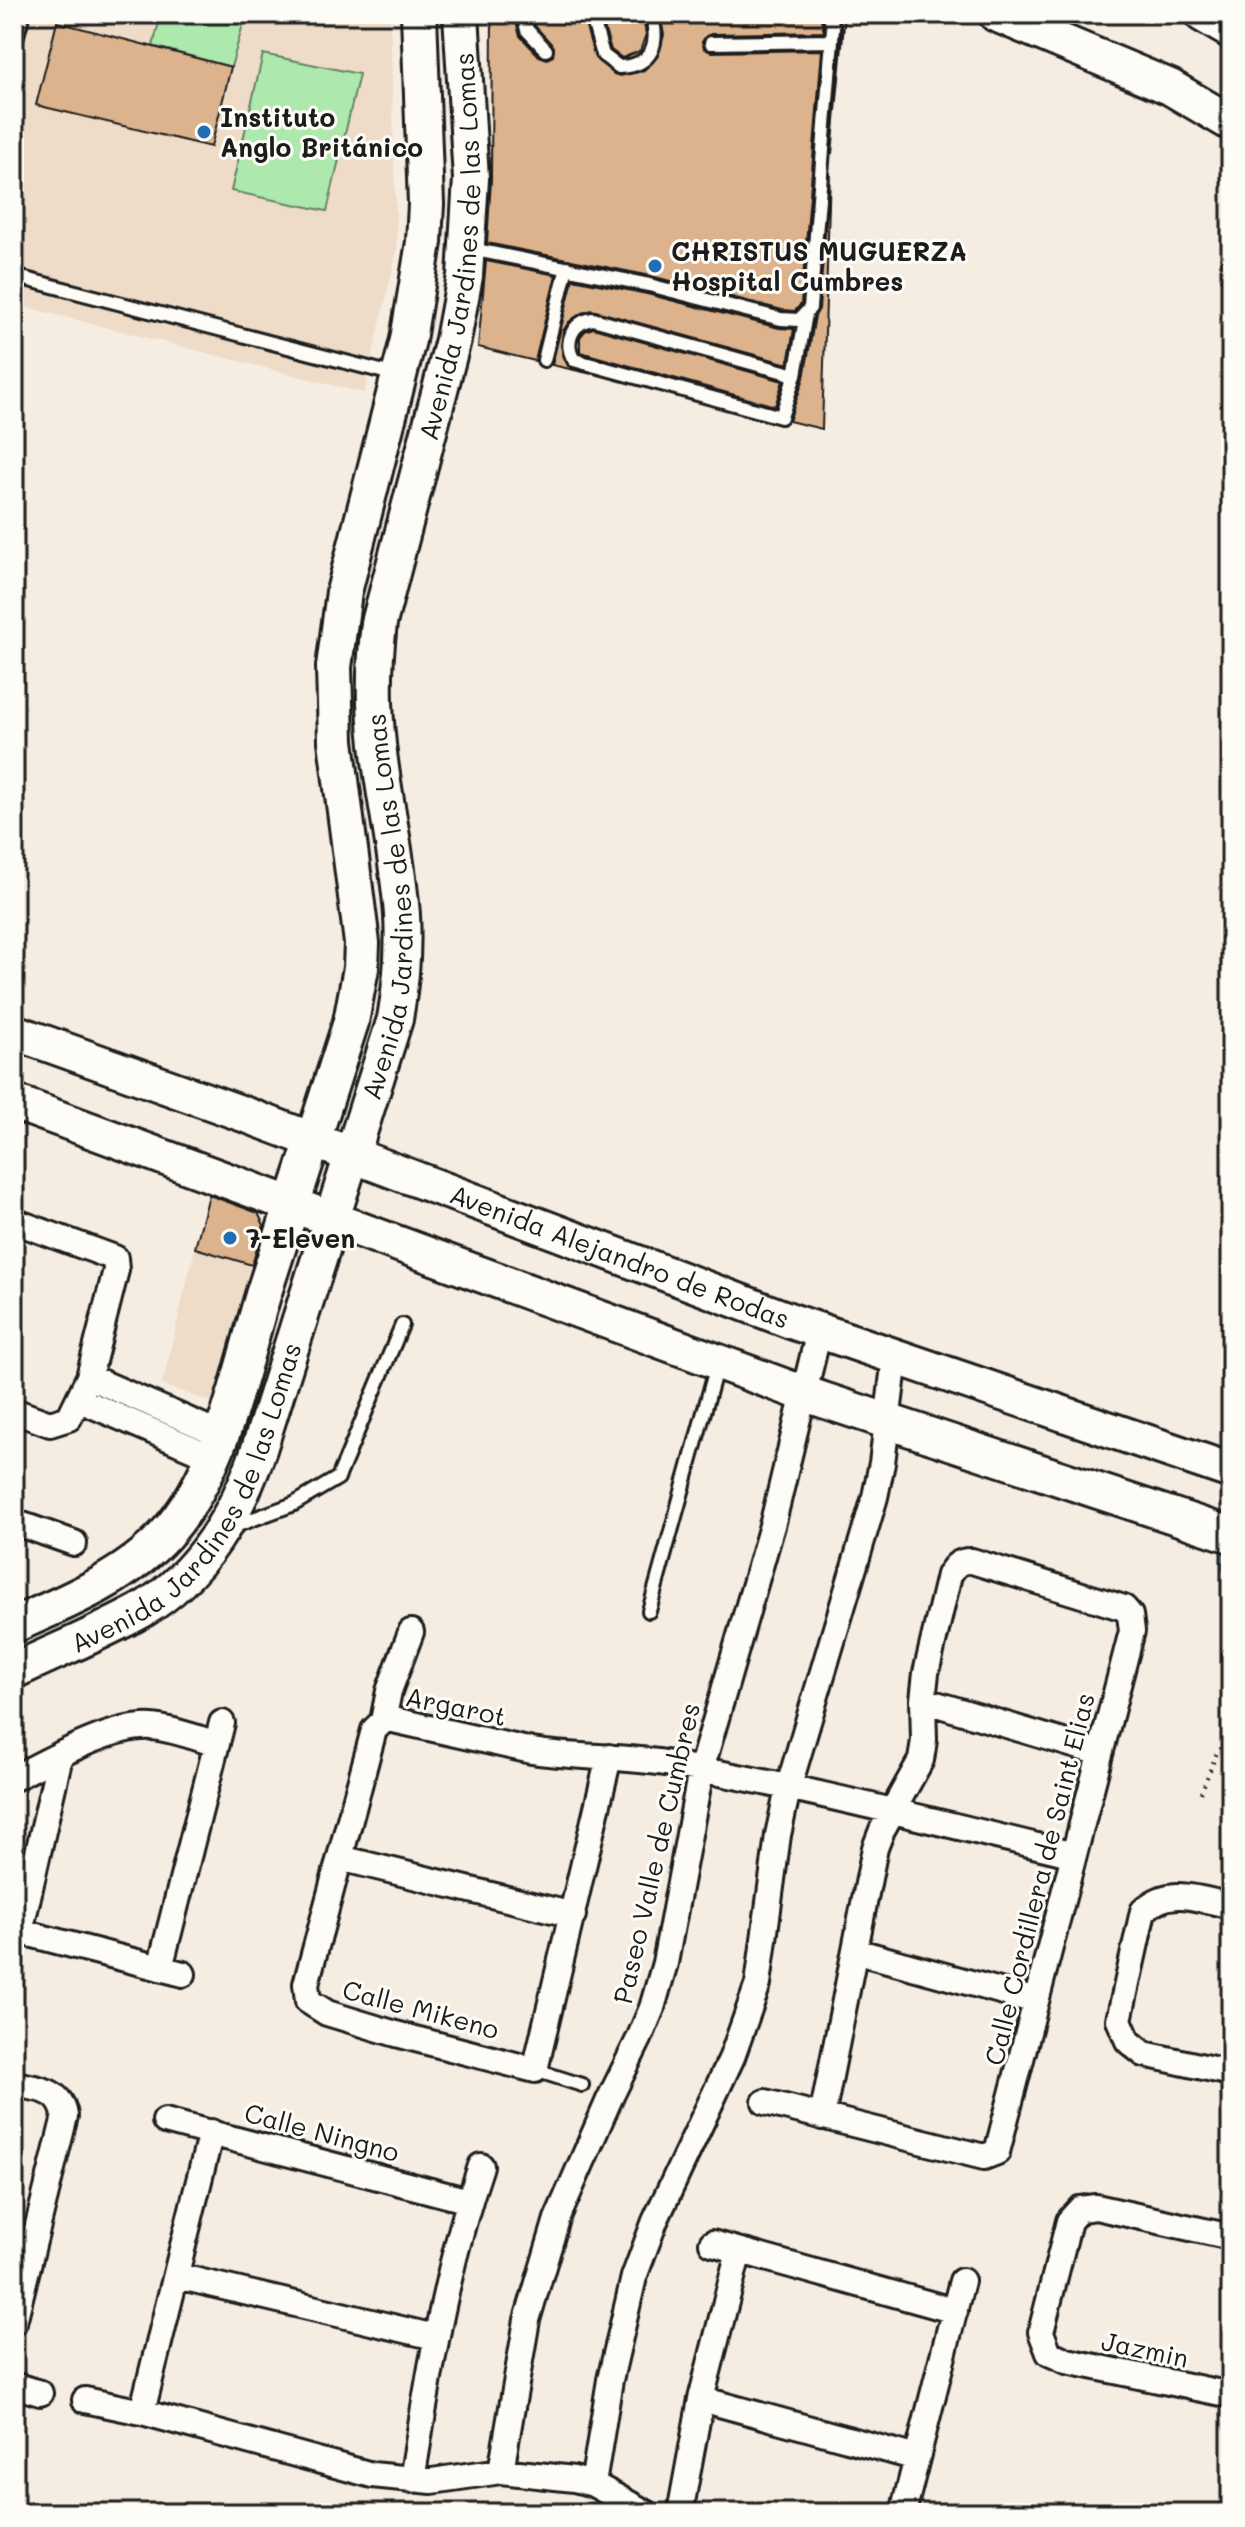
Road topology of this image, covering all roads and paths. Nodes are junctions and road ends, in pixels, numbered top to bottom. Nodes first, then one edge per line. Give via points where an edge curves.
1 (23, 14) edge
2 (419, 14) edge
3 (461, 14) edge
4 (523, 14) edge
5 (591, 14) edge
6 (651, 14) edge
7 (829, 14) edge
8 (996, 14) edge
9 (1202, 14) edge
10 (1231, 31) edge
11 (832, 41) junction
12 (711, 43) dead end
13 (14, 46) edge
14 (546, 50) dead end
15 (1231, 123) edge
16 (468, 249) junction
17 (567, 267) junction
18 (14, 276) edge
19 (806, 314) junction
20 (544, 360) dead end
21 (399, 375) junction
22 (795, 375) junction
23 (14, 1032) edge
24 (14, 1102) edge
25 (313, 1141) junction
26 (353, 1156) junction
27 (291, 1206) junction
28 (14, 1221) edge
29 (332, 1221) junction
30 (402, 1325) dead end
31 (819, 1331) junction
32 (895, 1358) junction
33 (718, 1362) junction
34 (84, 1388) junction
35 (805, 1394) junction
36 (14, 1411) edge
37 (887, 1421) junction
38 (216, 1446) junction
39 (1231, 1471) edge
40 (14, 1522) edge
41 (221, 1530) junction
42 (1231, 1535) edge
43 (74, 1543) dead end
44 (120, 1572) junction
45 (143, 1609) junction
46 (649, 1611) dead end
47 (14, 1625) edge
48 (411, 1632) dead end
49 (14, 1671) edge
50 (923, 1700) junction
51 (383, 1721) junction
52 (1231, 1743) edge
53 (1100, 1753) junction
54 (60, 1756) junction
55 (609, 1757) junction
56 (701, 1770) junction
57 (14, 1778) edge
58 (788, 1789) junction
59 (1201, 1793) dead end
60 (892, 1811) junction
61 (1074, 1855) junction
62 (340, 1858) junction
63 (1231, 1906) edge
64 (573, 1915) junction
65 (17, 1931) edge
66 (855, 1951) junction
67 (305, 1989) joint
68 (1036, 2001) junction
69 (535, 2070) junction
70 (1231, 2073) edge
71 (14, 2084) edge
72 (582, 2085) dead end
73 (765, 2102) dead end
74 (822, 2117) junction
75 (165, 2121) dead end
76 (211, 2132) junction
77 (481, 2166) dead end
78 (469, 2201) junction
79 (1231, 2237) edge
80 (712, 2243) dead end
81 (739, 2251) junction
82 (177, 2276) junction
83 (962, 2281) dead end
84 (955, 2311) junction
85 (14, 2322) edge
86 (435, 2337) junction
87 (14, 2385) edge
88 (40, 2393) dead end
89 (1231, 2395) edge
90 (701, 2399) junction
91 (85, 2400) dead end
92 (142, 2412) junction
93 (917, 2458) junction
94 (501, 2471) junction
95 (412, 2480) junction
96 (593, 2484) junction
97 (646, 2513) edge
98 (680, 2513) edge
99 (903, 2513) edge

1 - 13 lane
2 - 21 street, Avenida Jardines de las Lomas via 426,204 418,287
3 - 16 street, Avenida Jardines de las Lomas via 471,179
4 - 14 lane via 527,30
5 - 6 lane via 603,55 619,67 643,62 653,50
7 - 11 lane
8 - 15 street via 1170,87
9 - 10 street
11 - 12 lane
11 - 19 lane
16 - 17 lane
16 - 26 street, Avenida Jardines de las Lomas via 453,340 379,623 375,704 403,953 395,1019
17 - 19 lane via 781,319 799,320
17 - 20 lane
18 - 21 lane
19 - 22 lane
21 - 25 street, Avenida Jardines de las Lomas via 337,630 336,741 360,918 361,968 351,1022
22 - 22 lane via 603,320 582,321 571,337 574,360 781,417
23 - 25 street, Avenida Alejandro de Rodas
24 - 27 street
25 - 26 street, Avenida Alejandro de Rodas
25 - 27 street, Avenida Jardines de las Lomas
26 - 29 street, Avenida Jardines de las Lomas
26 - 31 street, Avenida Alejandro de Rodas
27 - 29 street
27 - 38 street, Avenida Jardines de las Lomas
28 - 34 street via 115,1258
29 - 33 street
29 - 41 street, Avenida Jardines de las Lomas via 247,1484
30 - 41 lane via 338,1478 294,1504
31 - 32 street, Avenida Alejandro de Rodas
31 - 35 street, Paseo Valle de Cumbres
32 - 37 street
32 - 39 street, Avenida Alejandro de Rodas
33 - 35 street
33 - 46 lane
34 - 36 street via 69,1418 50,1424
34 - 38 street
35 - 37 street
35 - 56 street, Paseo Valle de Cumbres
37 - 42 street
37 - 58 street via 875,1497
38 - 44 street, Avenida Jardines de las Lomas via 184,1513
40 - 43 street
41 - 45 street, Avenida Jardines de las Lomas via 186,1573
44 - 45 street
44 - 47 street, Avenida Jardines de las Lomas
45 - 49 street, Avenida Jardines de las Lomas
48 - 51 street
50 - 53 street
50 - 53 street, Calle Cordillera de Saint Elias via 949,1575 958,1563 986,1565 1112,1603 1130,1615 1132,1631
50 - 60 street via 921,1760
51 - 55 street, Argarot via 541,1753
51 - 62 street, Argarot via 374,1730
52 - 59 path via 1218,1750
53 - 61 street, Calle Cordillera de Saint Elias
54 - 57 street
54 - 65 street
54 - 65 street via 137,1727 220,1733 171,1971
55 - 56 street, Argarot
55 - 64 street
56 - 58 street, Argarot
56 - 94 street, Paseo Valle de Cumbres via 665,1963 652,2008 553,2232 527,2320
58 - 60 street, Argarot
58 - 96 street via 758,1984 732,2057 634,2277
60 - 61 street, Argarot
60 - 66 street via 875,1848
61 - 68 street, Calle Cordillera de Saint Elias
62 - 64 street
62 - 67 street, Argarot
63 - 70 street via 1175,1895 1156,1899 1143,1911 1119,2020 1128,2041 1144,2054
64 - 69 street
66 - 68 street
66 - 74 street
67 - 69 street, Calle Mikeno via 311,2005 327,2013
68 - 74 street, Calle Cordillera de Saint Elias via 993,2155
69 - 72 lane
71 - 85 street via 54,2093 65,2116
73 - 74 street
75 - 76 street
76 - 78 street, Calle Ningno
76 - 82 street, Calle Ningno
77 - 78 street
78 - 86 street
79 - 89 street, Jazmin via 1096,2207 1080,2209 1069,2221 1041,2332 1049,2353 1067,2361
80 - 81 street
81 - 84 street
81 - 90 street
82 - 86 street
82 - 92 street, Calle Ningno
83 - 84 street
84 - 93 street
86 - 95 street
87 - 88 street
90 - 93 street
90 - 98 street
91 - 92 street
92 - 95 street via 330,2465
93 - 99 street
94 - 95 street
94 - 96 street
96 - 97 street

